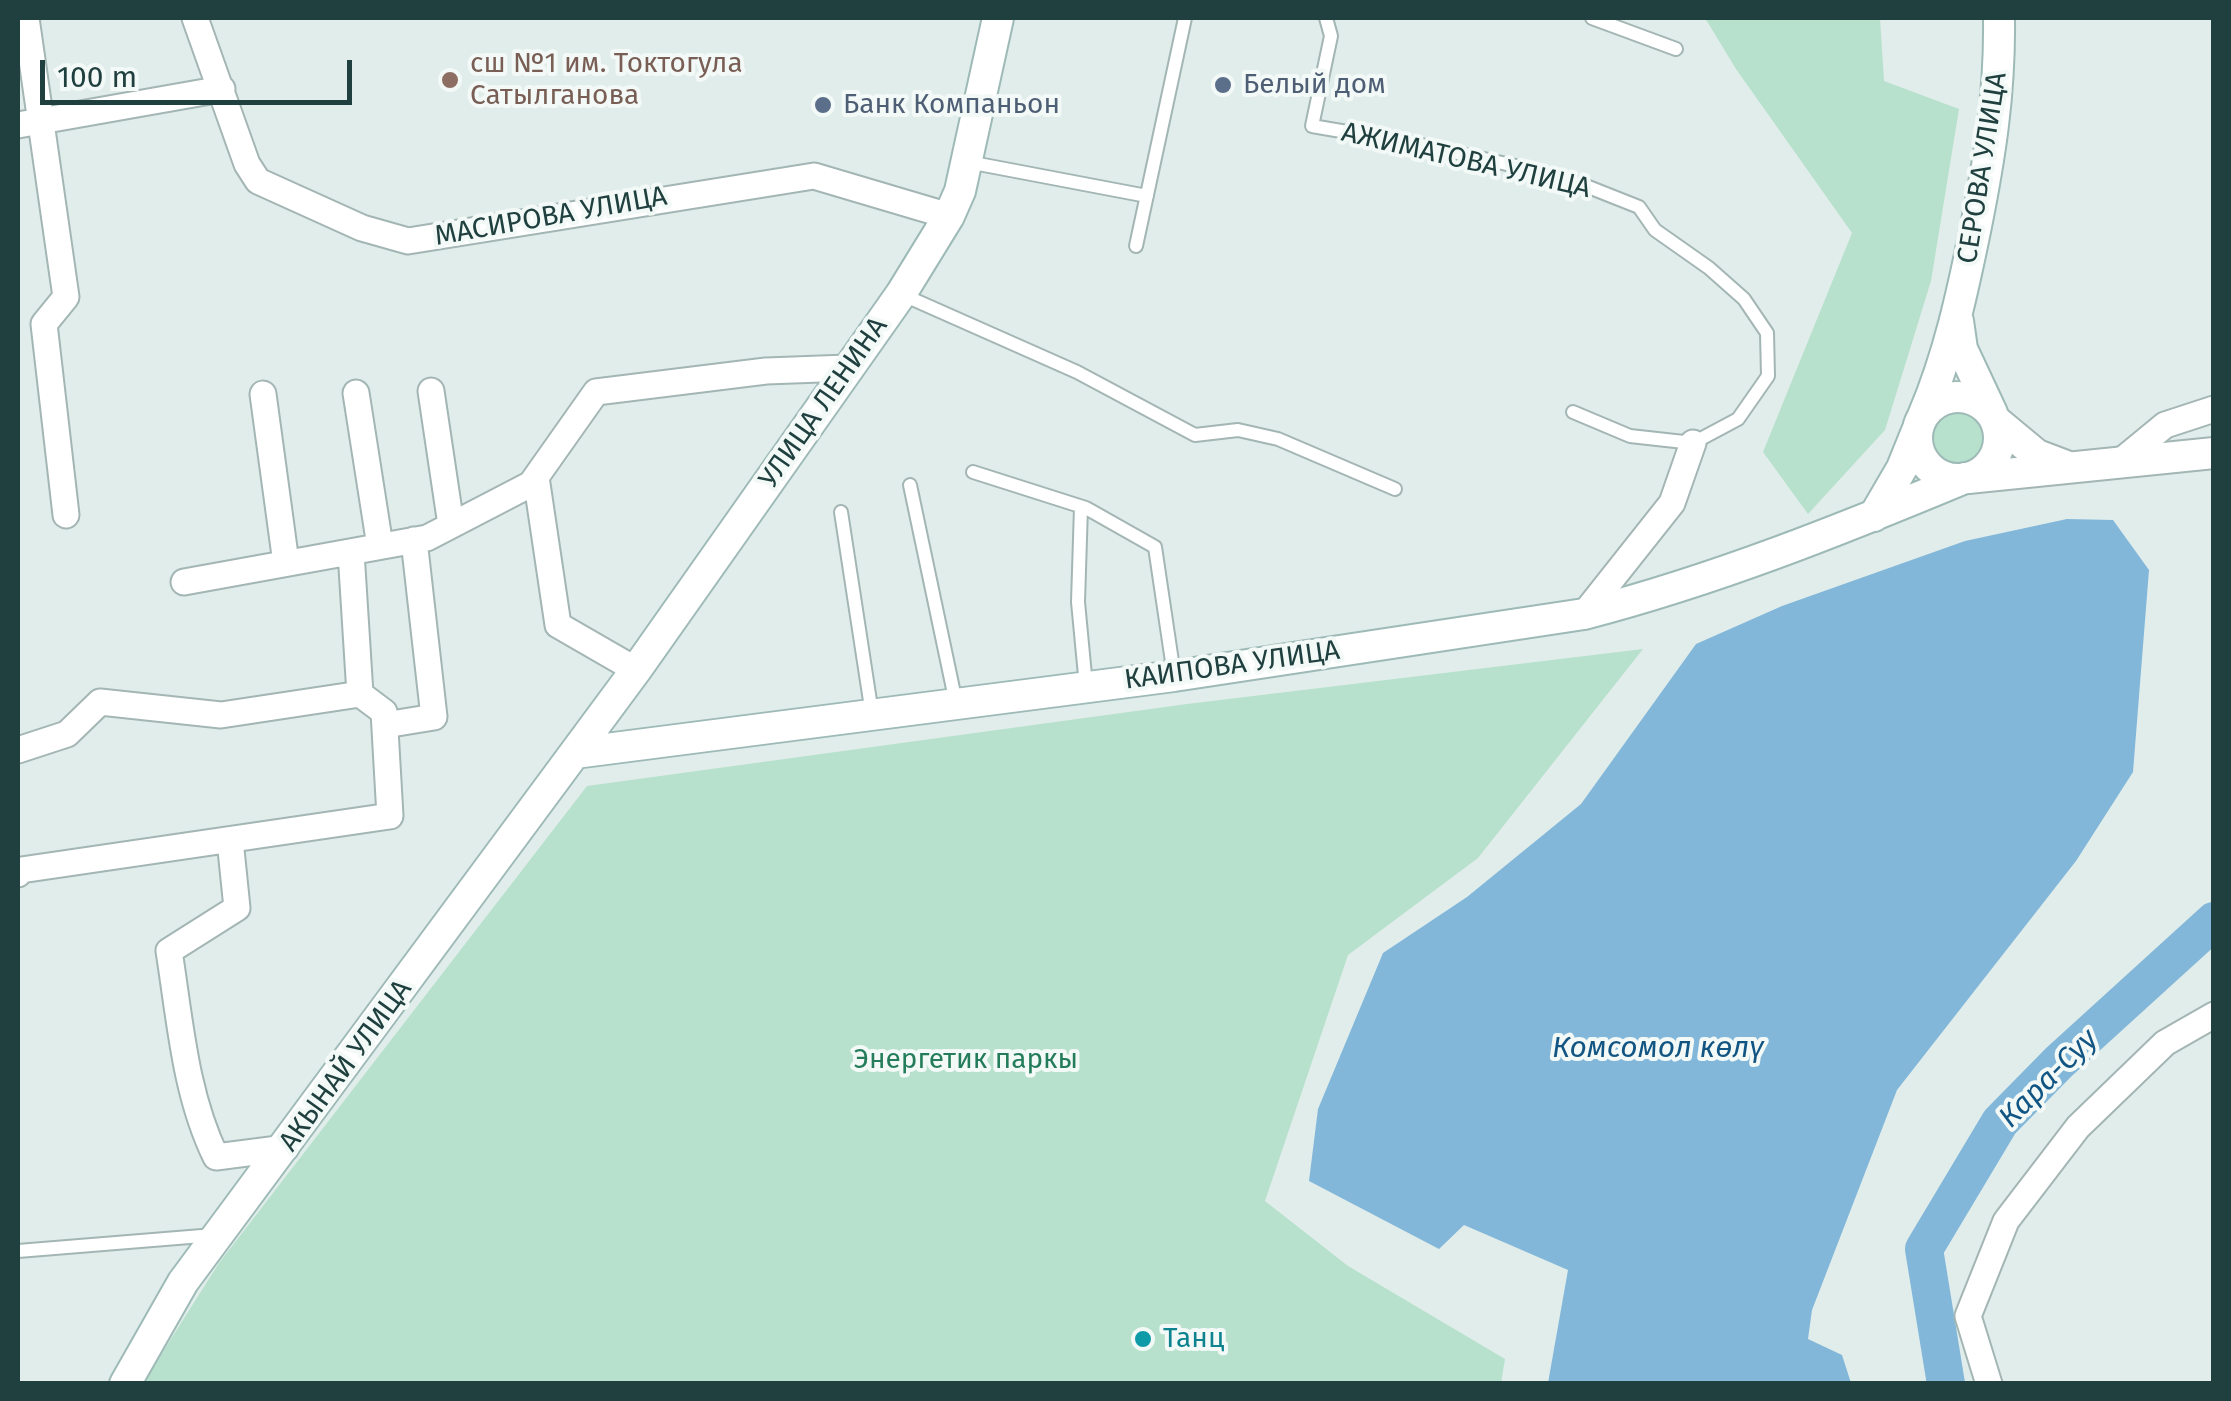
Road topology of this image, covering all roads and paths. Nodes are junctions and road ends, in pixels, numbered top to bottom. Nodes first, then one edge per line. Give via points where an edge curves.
1 (26, 18) edge
2 (195, 18) edge
3 (998, 18) edge
4 (1184, 18) edge
5 (1326, 18) edge
6 (1592, 18) edge
7 (1999, 18) edge
8 (1676, 48) dead end
9 (222, 89) junction
10 (29, 123) edge
11 (968, 162) junction
12 (1147, 196) junction
13 (949, 216) junction
14 (1136, 246) dead end
15 (900, 294) junction
16 (1958, 318) junction
17 (848, 368) junction
18 (432, 391) dead end
19 (356, 392) dead end
20 (263, 394) dead end
21 (2214, 409) edge
22 (1574, 412) dead end
23 (1995, 418) junction
24 (1920, 423) junction
25 (1693, 443) junction
26 (2214, 454) edge
27 (2120, 462) junction
28 (2066, 466) junction
29 (974, 472) dead end
30 (536, 477) junction
31 (1967, 478) junction
32 (910, 485) dead end
33 (1395, 489) dead end
34 (1081, 507) junction
35 (841, 512) dead end
36 (66, 514) dead end
37 (1874, 516) junction
38 (451, 525) junction
39 (414, 540) junction
40 (380, 546) junction
41 (350, 552) junction
42 (286, 563) junction
43 (184, 582) dead end
44 (1584, 614) junction
45 (636, 670) junction
46 (1174, 676) junction
47 (1086, 686) junction
48 (360, 694) junction
49 (956, 703) junction
50 (872, 714) junction
51 (385, 724) junction
52 (18, 750) edge
53 (575, 753) junction
54 (230, 840) junction
55 (18, 874) edge
56 (2214, 1016) edge
57 (286, 1148) junction
58 (220, 1234) junction
59 (18, 1251) edge
60 (124, 1384) edge
61 (1989, 1384) edge

1 - 10 street
2 - 9 street, МАСИРОВА УЛИЦА
3 - 11 main road, УЛИЦА ЛЕНИНА
4 - 12 lane
5 - 25 lane, АЖИМАТОВА УЛИЦА via 1330,36 1312,126 1520,167 1639,207 1656,230 1744,299 1767,334 1768,376 1738,419
6 - 8 lane
7 - 16 main road, СЕРОВА УЛИЦА via 1994,133
9 - 10 street
9 - 13 street, МАСИРОВА УЛИЦА via 258,182 408,241 814,176
10 - 36 street via 66,297 44,324
11 - 12 lane
11 - 13 main road, УЛИЦА ЛЕНИНА
12 - 14 lane
13 - 15 main road, УЛИЦА ЛЕНИНА
15 - 17 main road, УЛИЦА ЛЕНИНА
15 - 33 lane via 1077,372 1194,435 1238,430 1278,439
16 - 23 main road, СЕРОВА УЛИЦА via 1962,349
16 - 24 main road, СЕРОВА УЛИЦА
17 - 30 street via 596,392
17 - 45 main road, УЛИЦА ЛЕНИНА
18 - 38 street
19 - 40 street
20 - 42 street
21 - 27 street via 2165,425
22 - 25 lane via 1630,436
23 - 24 main road via 1982,404 1950,397 1934,404
23 - 28 main road via 2037,455
23 - 31 main road via 1998,449 1982,472
24 - 31 main road via 1924,461 1949,478
24 - 37 main road
25 - 44 street via 1672,503
26 - 27 main road
27 - 28 main road
28 - 31 main road
29 - 34 lane
30 - 38 street
30 - 45 street via 558,625
31 - 37 main road, КАИПОВА УЛИЦА
32 - 49 lane
34 - 46 lane via 1155,547
34 - 47 lane via 1078,602
35 - 50 lane
37 - 44 main road, КАИПОВА УЛИЦА
38 - 39 street
39 - 40 street
39 - 51 street via 434,716
40 - 41 street
41 - 42 street
41 - 48 street
42 - 43 street
44 - 46 main road, КАИПОВА УЛИЦА
45 - 53 main road, УЛИЦА ЛЕНИНА
46 - 47 main road, КАИПОВА УЛИЦА
47 - 49 main road, КАИПОВА УЛИЦА
48 - 51 street via 384,712
48 - 52 street via 221,715 100,702 68,734
49 - 50 main road, КАИПОВА УЛИЦА
50 - 53 main road, КАИПОВА УЛИЦА
51 - 54 street via 390,816
53 - 57 main road, АКЫНАЙ УЛИЦА
54 - 55 street
54 - 57 street via 236,908 169,951 181,1030 200,1124 216,1157
56 - 61 street via 2165,1043 2078,1127 2006,1221 1968,1316
57 - 58 main road, АКЫНАЙ УЛИЦА
58 - 59 lane
58 - 60 main road, АКЫНАЙ УЛИЦА via 183,1282

